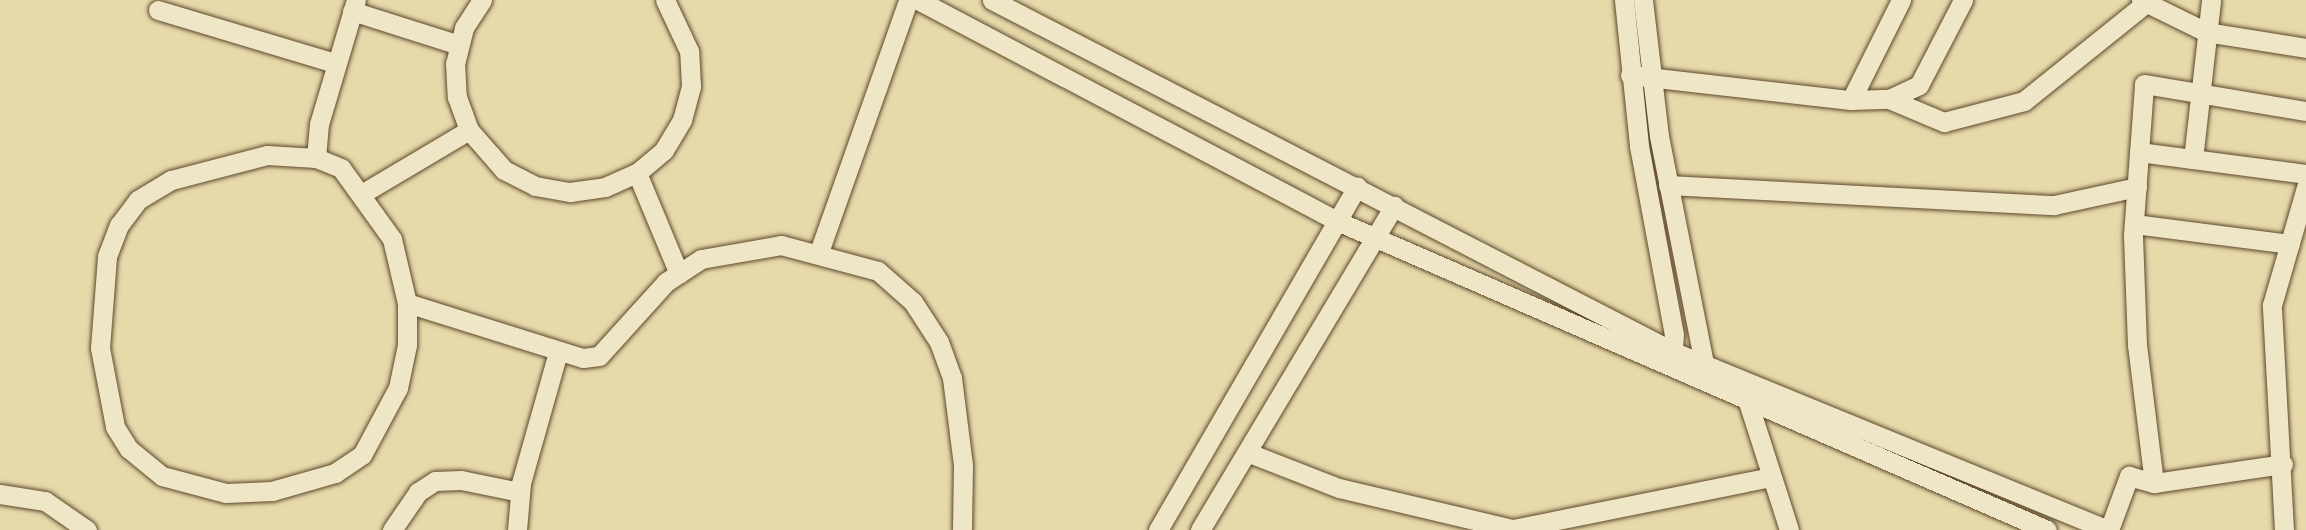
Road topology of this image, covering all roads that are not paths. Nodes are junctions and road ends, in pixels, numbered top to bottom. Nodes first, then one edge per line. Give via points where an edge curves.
1 (482, 0) edge
2 (665, 0) edge
3 (908, 0) edge
4 (918, 0) edge
5 (992, 0) edge
6 (1624, 0) edge
7 (1643, 0) edge
8 (1901, 0) edge
9 (1963, 0) edge
10 (2211, 0) edge
11 (2143, 1) edge
12 (354, 6) edge
13 (158, 10) dead end
14 (2206, 32) junction
15 (458, 45) junction
16 (2306, 48) edge
17 (335, 63) junction
18 (1630, 75) junction
19 (1652, 76) junction
20 (2203, 94) junction
21 (1889, 99) junction
22 (1851, 100) junction
23 (2306, 111) edge
24 (469, 130) junction
25 (2139, 152) junction
26 (316, 158) junction
27 (2193, 159) junction
28 (637, 173) junction
29 (1668, 185) junction
30 (2306, 185) edge
31 (1357, 187) junction
32 (2137, 187) junction
33 (363, 192) junction
34 (1394, 206) junction
35 (1337, 221) junction
36 (2134, 224) junction
37 (1374, 237) junction
38 (2290, 244) junction
39 (819, 252) junction
40 (679, 274) junction
41 (407, 303) junction
42 (558, 352) junction
43 (1672, 361) junction
44 (1708, 376) junction
45 (1748, 402) junction
46 (1249, 453) junction
47 (2283, 464) junction
48 (1770, 477) junction
49 (2154, 483) junction
50 (520, 492) junction
51 (0, 494) edge
52 (1513, 529) edge
53 (87, 530) edge
54 (392, 530) edge
55 (517, 530) edge
56 (962, 530) edge
57 (1157, 530) edge
58 (1200, 530) edge
59 (1789, 530) edge
60 (2048, 530) edge
61 (2108, 530) edge
62 (2284, 530) edge

1 - 15 street
2 - 28 street via 684,34 691,86 674,136
3 - 39 street
4 - 35 street
5 - 31 street
6 - 18 street
7 - 19 street
8 - 22 street
9 - 21 street via 1919,85
10 - 14 street
11 - 14 street
11 - 21 street via 2024,101 1944,122
12 - 15 street
12 - 17 street
13 - 17 street
14 - 16 street
14 - 20 street
15 - 24 street via 455,80
17 - 26 street
18 - 19 street
18 - 43 street
19 - 22 street
19 - 29 street
20 - 23 street
20 - 25 street via 2144,84
20 - 27 street
21 - 22 street
24 - 28 street via 504,170 552,190 597,189
24 - 33 street
25 - 27 street
25 - 32 street
26 - 33 street via 341,168
26 - 41 street via 267,155 171,180 138,200 119,225 107,257 100,348 115,427 129,449 162,476 226,493 272,491 335,473 362,455 398,388 407,345
27 - 30 street
28 - 40 street
29 - 32 street via 2054,205
29 - 44 street
30 - 38 street
31 - 34 street
31 - 35 street
32 - 36 street
33 - 41 street via 391,239
34 - 37 street
34 - 43 street
35 - 37 street
35 - 57 street
36 - 38 street
36 - 49 street via 2137,345
37 - 43 street
37 - 46 street
38 - 47 street via 2272,305
39 - 40 street via 780,245 735,250 701,259
39 - 56 street via 878,271 913,302 940,342 952,378 963,465
40 - 42 street via 599,356
41 - 42 street
42 - 50 street
43 - 44 street
44 - 45 street
44 - 61 street
45 - 48 street
45 - 60 street
46 - 52 street via 1339,488
46 - 58 street
47 - 49 street
47 - 62 street
48 - 52 street
48 - 59 street
49 - 61 street via 2129,476
50 - 54 street via 461,480 435,481 418,492
50 - 55 street
51 - 53 street via 45,501

